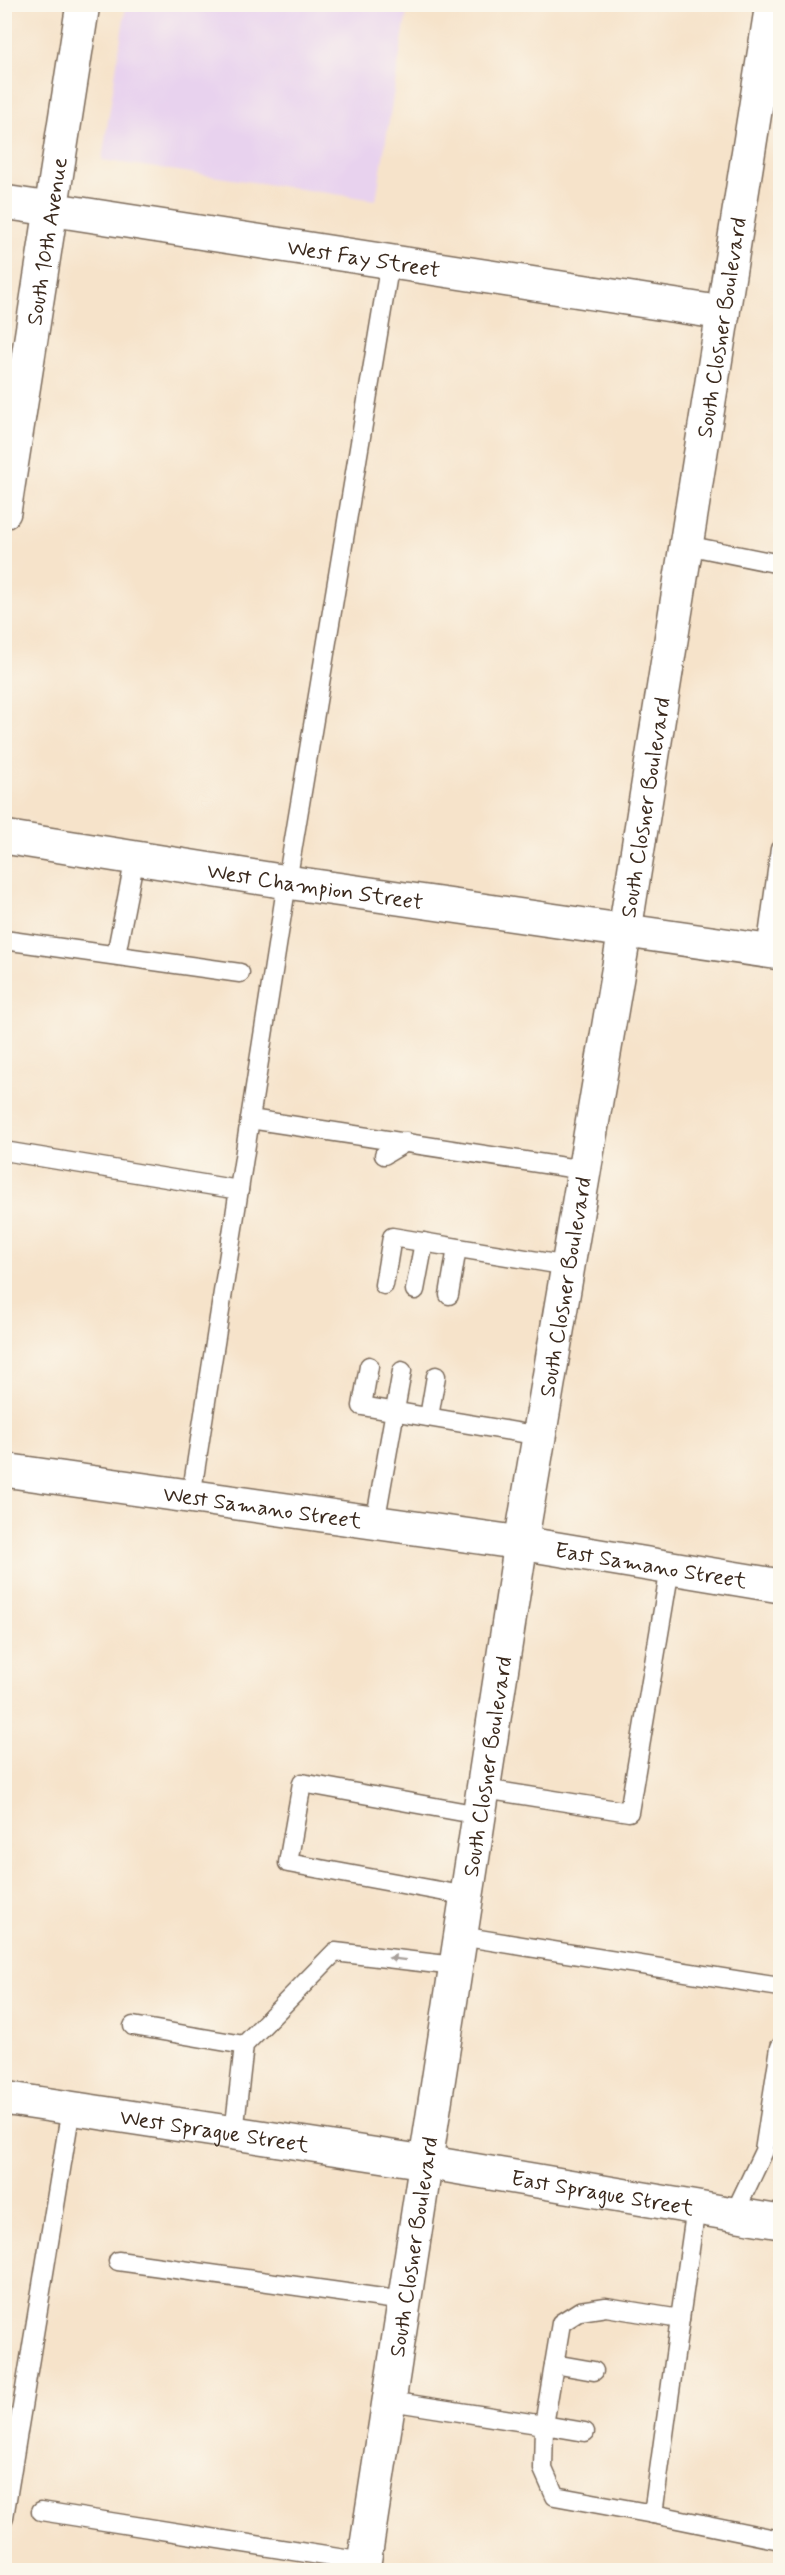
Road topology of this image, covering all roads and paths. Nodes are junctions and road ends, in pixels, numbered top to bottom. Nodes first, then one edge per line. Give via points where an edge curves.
1 (83, 4) edge
2 (772, 4) edge
3 (4, 202) edge
4 (52, 210) junction
5 (390, 262) junction
6 (723, 313) junction
7 (4, 512) edge
8 (686, 545) junction
9 (780, 564) edge
10 (4, 837) edge
11 (780, 849) edge
12 (135, 857) junction
13 (287, 882) junction
14 (625, 930) junction
15 (4, 940) edge
16 (773, 952) edge
17 (116, 956) junction
18 (240, 973) dead end
19 (250, 1119) junction
20 (321, 1130) junction
21 (406, 1142) junction
22 (336, 1148) dead end
23 (4, 1151) edge
24 (384, 1155) dead end
25 (584, 1170) junction
26 (239, 1190) junction
27 (424, 1242) junction
28 (457, 1248) junction
29 (568, 1266) junction
30 (384, 1285) dead end
31 (415, 1290) dead end
32 (449, 1295) dead end
33 (369, 1366) dead end
34 (402, 1371) dead end
35 (436, 1376) dead end
36 (395, 1412) junction
37 (429, 1418) junction
38 (540, 1436) junction
39 (4, 1470) edge
40 (191, 1497) junction
41 (375, 1522) junction
42 (521, 1544) junction
43 (670, 1568) junction
44 (780, 1586) edge
45 (482, 1802) junction
46 (466, 1896) junction
47 (457, 1951) junction
48 (780, 1987) edge
49 (133, 2026) dead end
50 (244, 2045) junction
51 (780, 2048) edge
52 (4, 2098) edge
53 (71, 2108) junction
54 (234, 2133) junction
55 (425, 2162) junction
56 (696, 2207) junction
57 (734, 2214) junction
58 (780, 2222) edge
59 (118, 2260) dead end
60 (404, 2301) junction
61 (681, 2319) junction
62 (554, 2364) junction
63 (594, 2371) dead end
64 (390, 2401) junction
65 (544, 2425) junction
66 (585, 2432) dead end
67 (41, 2511) dead end
68 (652, 2514) junction
69 (4, 2517) edge
70 (780, 2540) edge
71 (363, 2566) edge

1 - 4 street, South 10th Avenue
2 - 6 street, South Closner Boulevard
3 - 4 street, West Fay Street
4 - 5 street, West Fay Street
4 - 7 street, South 10th Avenue
5 - 6 street, West Fay Street
5 - 13 lane
6 - 8 street, South Closner Boulevard
8 - 9 lane
8 - 14 street, South Closner Boulevard
10 - 12 street, West Champion Street
11 - 16 lane
12 - 13 street, West Champion Street
12 - 17 lane
13 - 14 street, West Champion Street
13 - 19 lane
14 - 16 street, West Champion Street
14 - 25 street, South Closner Boulevard
15 - 17 lane
17 - 18 lane
19 - 20 lane
19 - 26 lane
20 - 21 lane
20 - 22 lane
21 - 24 lane
21 - 25 lane
23 - 26 lane
25 - 29 street, South Closner Boulevard
26 - 40 lane
27 - 28 lane
27 - 30 lane via 392,1237
27 - 31 lane
28 - 29 lane
28 - 32 lane
29 - 38 street, South Closner Boulevard
33 - 36 lane via 362,1406
34 - 36 lane
35 - 37 lane
36 - 37 lane
36 - 41 lane
37 - 38 lane
38 - 42 street, South Closner Boulevard
39 - 40 street, West Samano Street
40 - 41 street, West Samano Street
41 - 42 street, West Samano Street
42 - 43 street, East Samano Street
42 - 45 street, South Closner Boulevard
43 - 44 street, East Samano Street
43 - 45 lane via 629,1812
45 - 46 street, South Closner Boulevard
45 - 46 lane via 302,1783 288,1863
46 - 47 street, South Closner Boulevard
47 - 48 lane
47 -> 50 lane via 335,1952
47 - 55 street, South Closner Boulevard
49 - 50 lane
50 - 54 lane
51 - 57 lane via 764,2151
52 - 53 street, West Sprague Street
53 - 54 street, West Sprague Street
53 - 69 lane
54 - 55 street, West Sprague Street
55 - 56 street, East Sprague Street
55 - 60 street, South Closner Boulevard
56 - 57 street, East Sprague Street
56 - 61 lane
57 - 58 street, East Sprague Street
59 - 60 lane
60 - 64 street, South Closner Boulevard
61 - 62 lane via 606,2307 579,2311 561,2323
61 - 68 lane via 663,2382 654,2444
62 - 63 lane
62 - 65 lane
64 - 65 lane
64 - 71 street, South Closner Boulevard
65 - 66 lane
65 - 68 lane via 543,2469 555,2496
67 - 71 lane
68 - 70 lane

